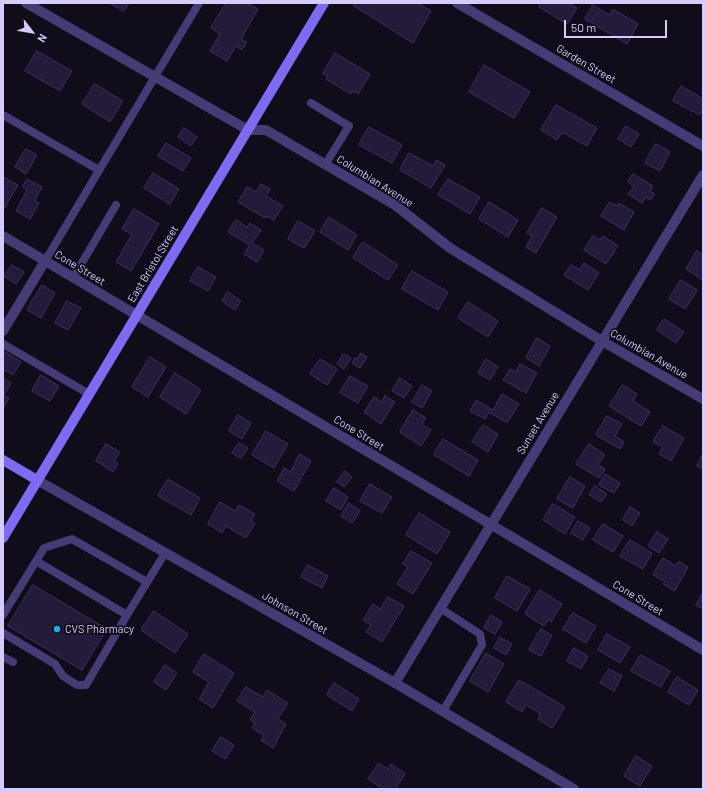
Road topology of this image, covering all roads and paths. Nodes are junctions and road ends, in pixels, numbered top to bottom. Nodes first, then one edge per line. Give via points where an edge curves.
1 (26, 3) edge
2 (199, 3) edge
3 (324, 3) edge
4 (457, 3) edge
5 (155, 77) junction
6 (311, 103) dead end
7 (3, 115) edge
8 (248, 130) junction
9 (703, 146) edge
10 (325, 165) junction
11 (99, 170) junction
12 (703, 175) edge
13 (116, 205) dead end
14 (3, 236) edge
15 (45, 262) junction
16 (73, 278) junction
17 (136, 315) junction
18 (3, 331) edge
19 (602, 340) junction
20 (3, 344) edge
21 (89, 394) junction
22 (703, 399) edge
23 (3, 460) edge
24 (37, 480) junction
25 (491, 524) junction
26 (3, 538) edge
27 (164, 553) junction
28 (36, 561) junction
29 (147, 582) junction
30 (440, 608) junction
31 (3, 615) edge
32 (127, 615) junction
33 (3, 633) edge
34 (703, 650) edge
35 (3, 657) edge
36 (13, 662) dead end
37 (395, 683) junction
38 (443, 711) junction
39 (561, 786) edge
40 (574, 789) edge

1 - 5 street, Columbian Avenue
2 - 5 lane
3 - 8 main road, East Bristol Street
4 - 9 street, Garden Street
5 - 8 street, Columbian Avenue
5 - 11 lane
6 - 10 lane via 349,126
7 - 11 lane
8 - 10 street, Columbian Avenue via 266,130
8 - 17 main road, East Bristol Street
10 - 19 street, Columbian Avenue via 395,205 450,248
11 - 15 lane
12 - 19 street, Sunset Avenue
13 - 16 lane
14 - 15 street, Cone Street
15 - 16 street, Cone Street
15 - 18 street
16 - 17 street, Cone Street
17 - 21 main road, East Bristol Street
17 - 25 street, Cone Street
19 - 22 street, Columbian Avenue
19 - 25 street, Sunset Avenue
20 - 21 lane
21 - 24 main road, East Bristol Street
23 - 24 main road, Johnson Street
24 - 26 main road, East Bristol Street
24 - 27 street, Johnson Street
25 - 30 street, Sunset Avenue
25 - 34 street, Cone Street
27 - 29 lane
27 - 37 street, Johnson Street
28 - 29 lane via 44,548 72,539
28 - 31 lane
28 - 32 lane
29 - 32 lane
30 - 37 street, Sunset Avenue
30 - 38 lane via 480,634 482,645
32 - 33 lane via 86,686 77,685 63,676 55,664
35 - 36 lane
37 - 38 street, Johnson Street
38 - 39 street, Johnson Street
39 - 40 street, Johnson Street

